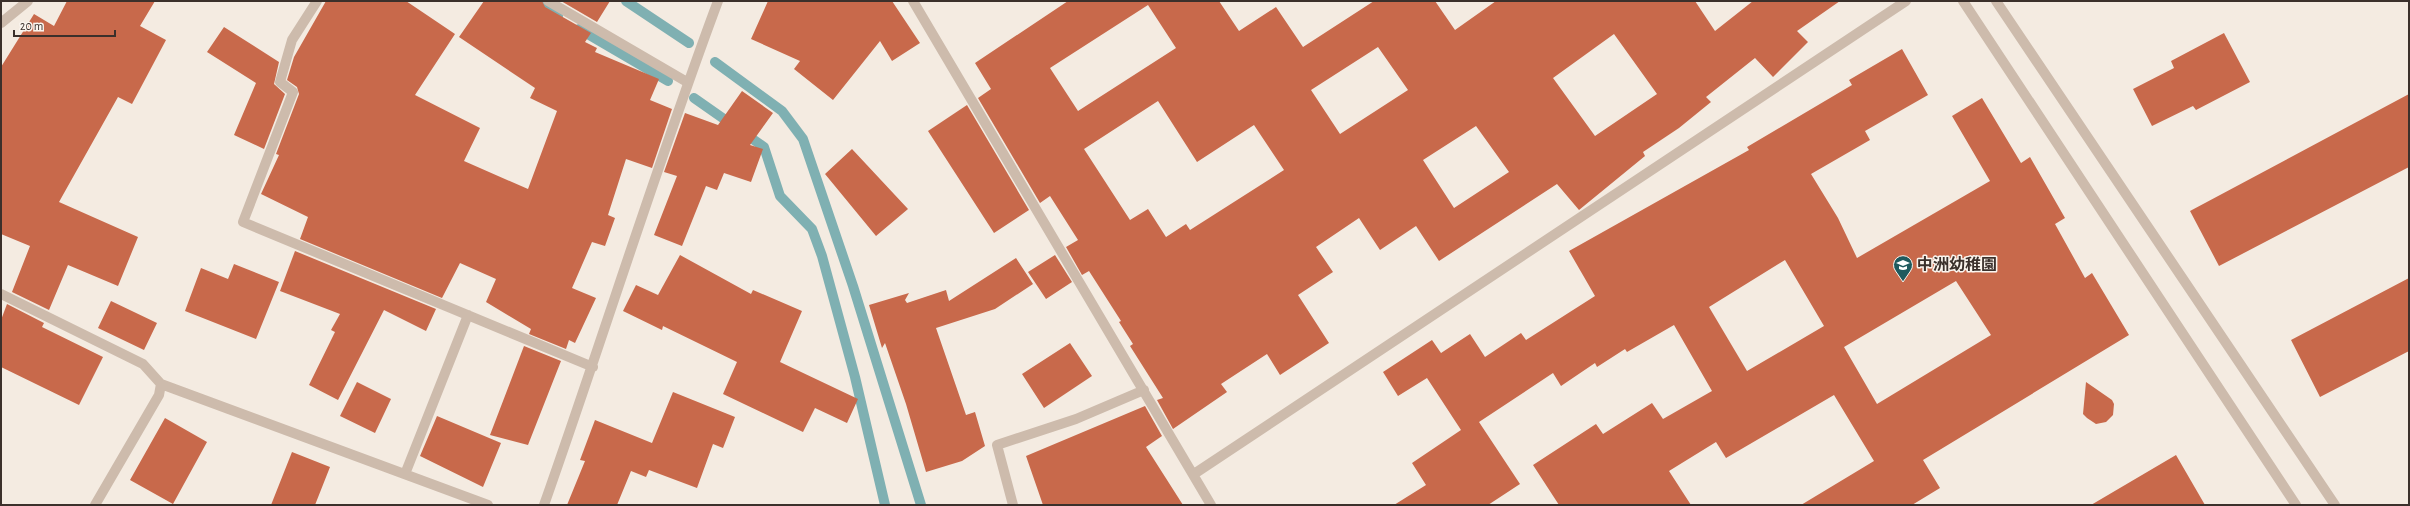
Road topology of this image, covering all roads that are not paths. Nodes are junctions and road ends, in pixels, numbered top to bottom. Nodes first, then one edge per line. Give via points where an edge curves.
1 (28, 1) edge
2 (317, 1) edge
3 (548, 1) edge
4 (718, 1) edge
5 (914, 1) edge
6 (1906, 1) edge
7 (1963, 1) edge
8 (1996, 1) edge
9 (1, 24) edge
10 (687, 82) junction
11 (1, 294) edge
12 (468, 315) junction
13 (593, 368) junction
14 (161, 384) junction
15 (1144, 390) junction
16 (405, 474) junction
17 (1194, 474) junction
18 (95, 505) edge
19 (488, 505) edge
20 (544, 505) edge
21 (1014, 505) edge
22 (1211, 505) edge
23 (2296, 505) edge
24 (2335, 505) edge

1 - 9 street
2 - 12 street via 292,40 280,82 293,92 243,222
3 - 10 street
4 - 10 street
5 - 15 street
6 - 17 street
7 - 23 street
8 - 24 street
10 - 13 street
11 - 14 street via 143,364
12 - 13 street
12 - 16 street
13 - 20 street
14 - 16 street
14 - 18 street via 159,395
15 - 17 street
15 - 21 street via 1076,420 997,445
16 - 19 street
17 - 22 street

